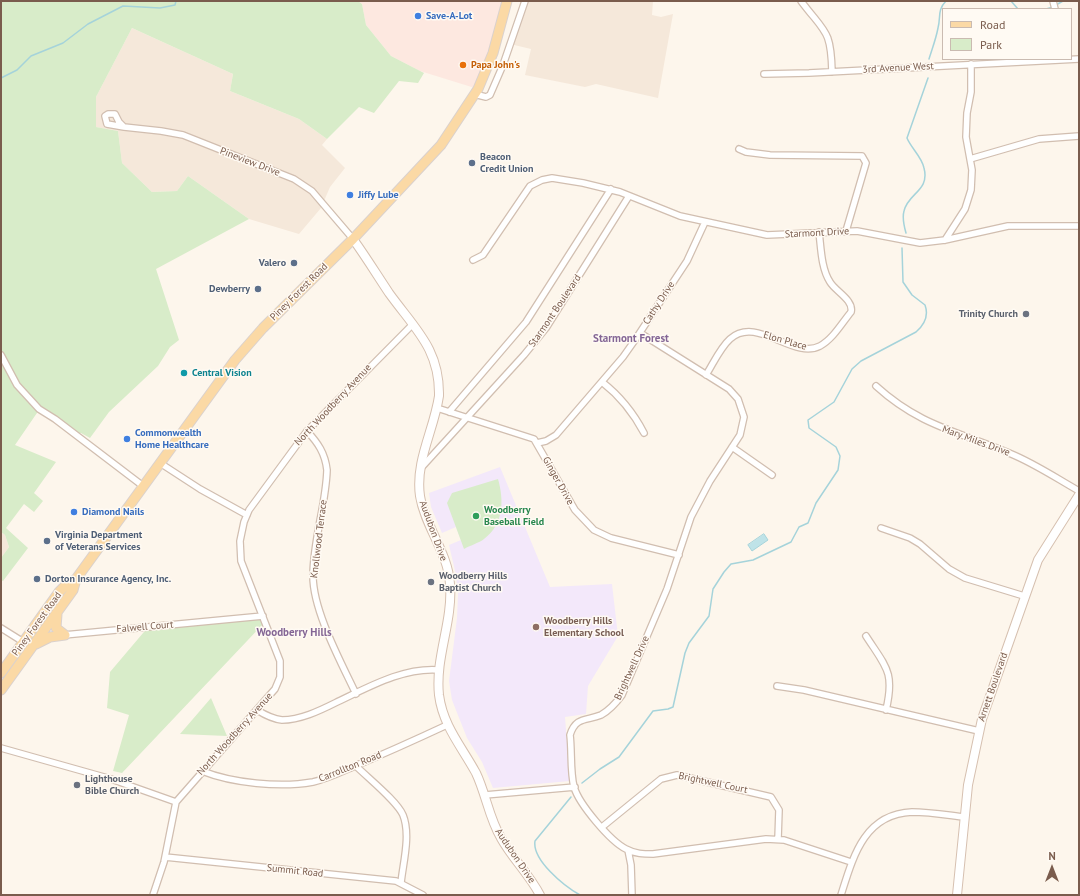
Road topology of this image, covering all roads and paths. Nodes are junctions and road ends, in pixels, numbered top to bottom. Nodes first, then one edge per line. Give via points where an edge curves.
1 (507, 1) edge
2 (524, 1) edge
3 (801, 1) edge
4 (1057, 60) edge
5 (971, 64) junction
6 (832, 72) junction
7 (764, 74) dead end
8 (474, 94) junction
9 (124, 127) dead end
10 (1079, 136) edge
11 (739, 149) dead end
12 (970, 159) junction
13 (611, 190) junction
14 (629, 196) junction
15 (705, 222) junction
16 (1079, 226) edge
17 (846, 231) junction
18 (819, 232) junction
19 (353, 239) junction
20 (945, 240) junction
21 (473, 260) dead end
22 (413, 324) junction
23 (640, 333) junction
24 (1, 355) edge
25 (706, 375) junction
26 (602, 382) junction
27 (876, 386) dead end
28 (437, 408) junction
29 (449, 412) junction
30 (466, 417) junction
31 (307, 431) junction
32 (644, 434) dead end
33 (537, 443) junction
34 (732, 447) junction
35 (160, 463) junction
36 (420, 470) junction
37 (772, 475) dead end
38 (143, 486) junction
39 (1079, 495) edge
40 (247, 515) junction
41 (881, 528) dead end
42 (679, 555) junction
43 (76, 579) junction
44 (59, 592) junction
45 (1024, 596) junction
46 (58, 611) junction
47 (262, 616) junction
48 (1, 628) edge
49 (44, 634) junction
50 (65, 635) junction
51 (866, 636) dead end
52 (26, 639) junction
53 (32, 647) junction
54 (439, 670) junction
55 (1, 673) edge
56 (777, 686) dead end
57 (1, 690) edge
58 (356, 694) junction
59 (256, 710) junction
60 (886, 710) junction
61 (447, 725) junction
62 (979, 731) junction
63 (1, 748) edge
64 (356, 766) junction
65 (202, 771) junction
66 (575, 787) junction
67 (485, 795) junction
68 (176, 802) junction
69 (964, 817) junction
70 (602, 827) junction
71 (778, 839) junction
72 (628, 850) junction
73 (165, 857) junction
74 (852, 862) junction
75 (401, 883) junction
76 (153, 895) edge
77 (423, 895) edge
78 (540, 895) edge
79 (632, 895) edge
80 (841, 895) edge
81 (957, 895) edge

1 - 8 main road, Piney Forest Road via 493,53
2 - 8 street via 503,65 490,95 486,97
3 - 6 street via 830,38
4 - 5 street, 3rd Avenue West
5 - 6 street, 3rd Avenue West
5 - 12 street via 972,92 967,113 966,137
6 - 7 street, 3rd Avenue West
8 - 19 main road, Piney Forest Road via 441,145
9 - 19 street, Pineview Drive via 183,135 294,179 312,191
10 - 12 street via 1039,140
11 - 17 street via 770,155 862,156 866,164
12 - 20 street via 972,179 969,198 960,218
13 - 14 street, Starmont Drive
13 - 21 street, Starmont Drive via 552,178 536,182 526,191 483,255
13 - 29 street, Starmont Boulevard via 526,322
14 - 15 street, Starmont Drive via 680,216
14 - 30 street, Starmont Boulevard via 546,328
15 - 18 street, Starmont Drive via 767,235
15 - 23 street, Cathy Drive via 687,261
16 - 20 street, Starmont Drive via 1008,226
17 - 18 street, Starmont Drive
17 - 20 street, Starmont Drive via 910,242 928,243
18 - 25 street, Elon Place via 826,273 830,282 850,305 850,312 827,341 811,349 760,334 747,332 735,336 727,342
19 - 22 street, Audubon Drive
19 - 35 main road, Piney Forest Road via 239,355
22 - 28 street, Audubon Drive via 427,343 435,360 439,385
22 - 31 street, North Woodberry Avenue
23 - 25 street, Brightwell Drive
23 - 26 street, Cathy Drive
24 - 38 street via 19,389 39,409
25 - 34 street, Brightwell Drive via 729,389 741,405 744,424
26 - 32 street via 626,405
26 - 33 street, Cathy Drive via 556,435
27 - 39 street, Mary Miles Drive via 927,422 1011,453
28 - 29 street
28 - 36 street, Audubon Drive
29 - 30 street
30 - 33 street via 530,437
30 - 36 street, Starmont Boulevard
31 - 40 street, North Woodberry Avenue
31 - 58 street, Knollwood Terrace via 320,447 327,470 314,561 313,586 326,628
33 - 42 street, Ginger Drive via 575,510 594,530 611,538
34 - 37 street
34 - 42 street, Brightwell Drive via 690,516
35 - 38 main road, Piney Forest Road
35 - 40 street
36 - 54 street, Audubon Drive via 419,487 423,509 441,549 450,583 450,607
38 - 43 main road, Piney Forest Road
39 - 45 street, Arnett Boulevard via 1044,548
40 - 47 street, North Woodberry Avenue via 240,542 241,561
41 - 45 street via 910,538 965,578
42 - 66 street, Brightwell Drive via 622,695 611,708 597,716 585,718 572,730 570,735
43 - 44 main road, Piney Forest Road
43 - 46 main road, Piney Forest Road via 73,590
44 - 49 main road via 60,598 43,622
44 - 52 main road, Piney Forest Road
45 - 62 street, Arnett Boulevard
46 - 49 main road, Piney Forest Road
46 - 50 main road via 56,628
47 - 50 street, Falwell Court
47 - 59 street, North Woodberry Avenue via 278,654 281,670 275,689
48 - 52 street
49 - 50 street, Falwell Court
49 - 52 street, Falwell Court
49 - 53 main road, Piney Forest Road
50 - 53 main road via 46,639
51 - 60 street via 890,678
52 - 53 street
52 - 55 main road, Piney Forest Road
53 - 57 main road, Piney Forest Road
54 - 58 street via 402,674
54 - 61 street, Audubon Drive via 440,696
56 - 60 street
58 - 59 street via 315,712 289,719 275,719
59 - 65 street, North Woodberry Avenue
60 - 62 street
61 - 64 street, Carrollton Road
61 - 67 street, Audubon Drive via 476,774
62 - 69 street, Arnett Boulevard via 971,764
63 - 68 street via 111,778
64 - 65 street, Carrollton Road via 325,778 288,784 226,779
64 - 75 street via 403,815 406,837
65 - 68 street, North Woodberry Avenue
66 - 67 street
66 - 70 street, Brightwell Drive via 588,812
67 - 78 street, Audubon Drive via 501,838
68 - 73 street
69 - 74 street via 913,812 894,816 866,834
69 - 81 street, Arnett Boulevard
70 - 71 street, Brightwell Court via 661,779 677,775 771,797 779,810
70 - 72 street, Brightwell Drive
71 - 72 street, Brightwell Drive via 736,842 653,854
71 - 74 street, Brightwell Drive
72 - 79 street
73 - 75 street, Summit Road
73 - 76 street
74 - 80 street
75 - 77 street, Summit Road

